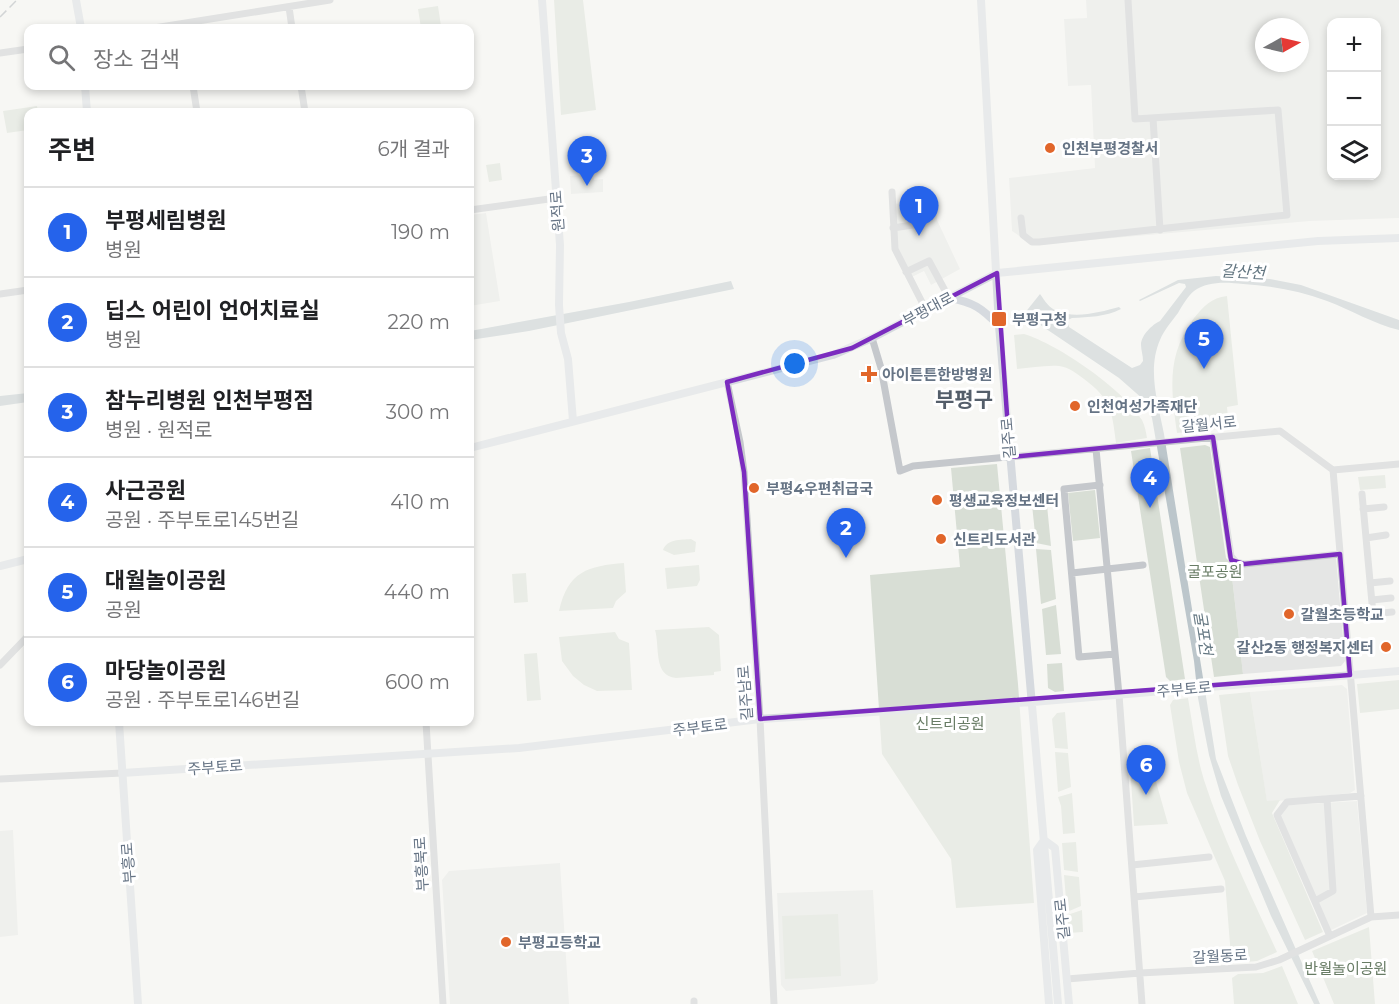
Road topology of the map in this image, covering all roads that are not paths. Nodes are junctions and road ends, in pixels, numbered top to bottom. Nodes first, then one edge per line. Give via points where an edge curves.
1 (76, 0) edge
2 (330, 0) edge
3 (542, 0) edge
4 (981, 0) edge
5 (1128, 0) edge
6 (289, 7) junction
7 (80, 24) edge
8 (195, 24) edge
9 (291, 24) edge
10 (24, 50) edge
11 (0, 53) edge
12 (86, 90) edge
13 (194, 90) edge
14 (302, 90) edge
15 (87, 108) edge
16 (196, 108) edge
17 (304, 108) edge
18 (1153, 118) junction
19 (892, 192) dead end
20 (556, 198) junction
21 (474, 209) edge
22 (1021, 218) dead end
23 (920, 224) dead end
24 (893, 228) junction
25 (1160, 230) junction
26 (1399, 238) edge
27 (906, 272) junction
28 (997, 273) junction
29 (24, 291) edge
30 (0, 294) edge
31 (949, 298) junction
32 (926, 310) junction
33 (999, 326) junction
34 (872, 338) junction
35 (727, 382) junction
36 (573, 421) junction
37 (1214, 437) junction
38 (474, 447) edge
39 (1096, 449) junction
40 (1010, 457) junction
41 (1399, 464) edge
42 (1333, 470) junction
43 (1100, 485) junction
44 (1362, 494) dead end
45 (1384, 507) dead end
46 (1363, 509) junction
47 (1386, 535) dead end
48 (1366, 538) junction
49 (1340, 554) junction
50 (24, 560) edge
51 (1143, 565) dead end
52 (0, 566) edge
53 (1107, 569) junction
54 (1072, 573) junction
55 (1390, 581) dead end
56 (1370, 584) junction
57 (1391, 598) dead end
58 (1372, 600) junction
59 (1392, 612) dead end
60 (24, 640) edge
61 (1115, 654) junction
62 (0, 664) edge
63 (1399, 671) edge
64 (1350, 675) junction
65 (1119, 694) junction
66 (1033, 702) junction
67 (760, 719) junction
68 (119, 726) edge
69 (426, 726) edge
70 (428, 754) junction
71 (123, 773) junction
72 (0, 779) edge
73 (1361, 795) junction
74 (1327, 799) junction
75 (1044, 840) junction
76 (1209, 857) dead end
77 (1132, 865) junction
78 (1221, 889) dead end
79 (1134, 897) junction
80 (1315, 901) junction
81 (1399, 915) edge
82 (1371, 917) junction
83 (1330, 936) junction
84 (1140, 973) junction
85 (1067, 979) junction
86 (138, 1004) edge
87 (443, 1004) edge
88 (774, 1004) edge
89 (1049, 1004) edge
90 (1058, 1004) edge
91 (1069, 1004) edge
92 (1142, 1004) edge

1 - 7 main road
2 - 6 street
3 - 20 main road, 원적로
4 - 28 main road, 길주로
5 - 18 street via 1135,119
6 - 8 street
6 - 9 street
10 - 11 street
12 - 15 main road
13 - 16 street
14 - 17 street
18 - 25 street
18 - 25 street via 1278,110 1287,215
19 - 24 street
20 - 21 street
20 - 36 main road, 원적로 via 561,333 568,359
22 - 25 street via 1023,235 1032,242
23 - 24 street
24 - 27 street via 895,249
26 - 28 main road, 부평대로 via 1318,240
27 - 31 street via 929,261
27 - 32 street
28 - 31 main road, 부평대로
28 - 33 main road, 길주로
29 - 30 street
31 - 32 main road, 부평대로
31 - 33 main road via 975,305
32 - 34 main road, 부평대로
33 - 40 main road, 길주로
34 - 35 main road, 부평대로 via 822,358
34 - 40 street, 갈월서로 via 900,471 913,466
35 - 36 main road, 부평대로
35 - 67 street, 길주남로 via 744,472
36 - 38 main road, 부평대로
37 - 39 street, 갈월서로
37 - 42 street, 갈월서로 via 1280,431
37 - 49 street via 1233,559 1244,564
39 - 40 street, 갈월서로
39 - 43 street
40 - 66 main road, 길주로
41 - 42 street
42 - 49 street
43 - 53 street
43 - 54 street via 1064,489
44 - 46 street
45 - 46 street
46 - 48 street
47 - 48 street
48 - 56 street
49 - 64 street
50 - 52 main road
51 - 53 street
53 - 54 street
53 - 61 street
54 - 61 street via 1080,657
55 - 56 street
56 - 58 street
57 - 58 street
58 - 59 street via 1373,614
60 - 62 street
61 - 65 street
63 - 64 main road, 주부토로
64 - 65 main road, 주부토로
64 - 73 street
65 - 66 main road, 주부토로
65 - 77 street
66 - 67 main road, 주부토로
66 - 75 main road, 길주로
67 - 70 main road, 주부토로
67 - 88 street, 길주남로
68 - 71 main road, 부흥로
69 - 70 street, 부흥북로
70 - 71 main road, 주부토로
70 - 87 street, 부흥북로
71 - 72 street, 주부토로
71 - 86 main road, 부흥로
73 - 74 street
73 - 82 street
74 - 80 street via 1333,891
74 - 80 street via 1287,802 1277,815
75 - 85 main road, 길주로 via 1054,848
75 - 89 main road, 길주로 via 1037,850
75 - 90 main road, 길주로
76 - 77 street
77 - 79 street
78 - 79 street
79 - 84 street
80 - 83 street
81 - 82 street, 갈월동로
82 - 83 street, 갈월동로
83 - 84 street, 갈월동로 via 1256,968
84 - 85 street, 갈월동로
84 - 92 street
85 - 91 main road, 길주로

